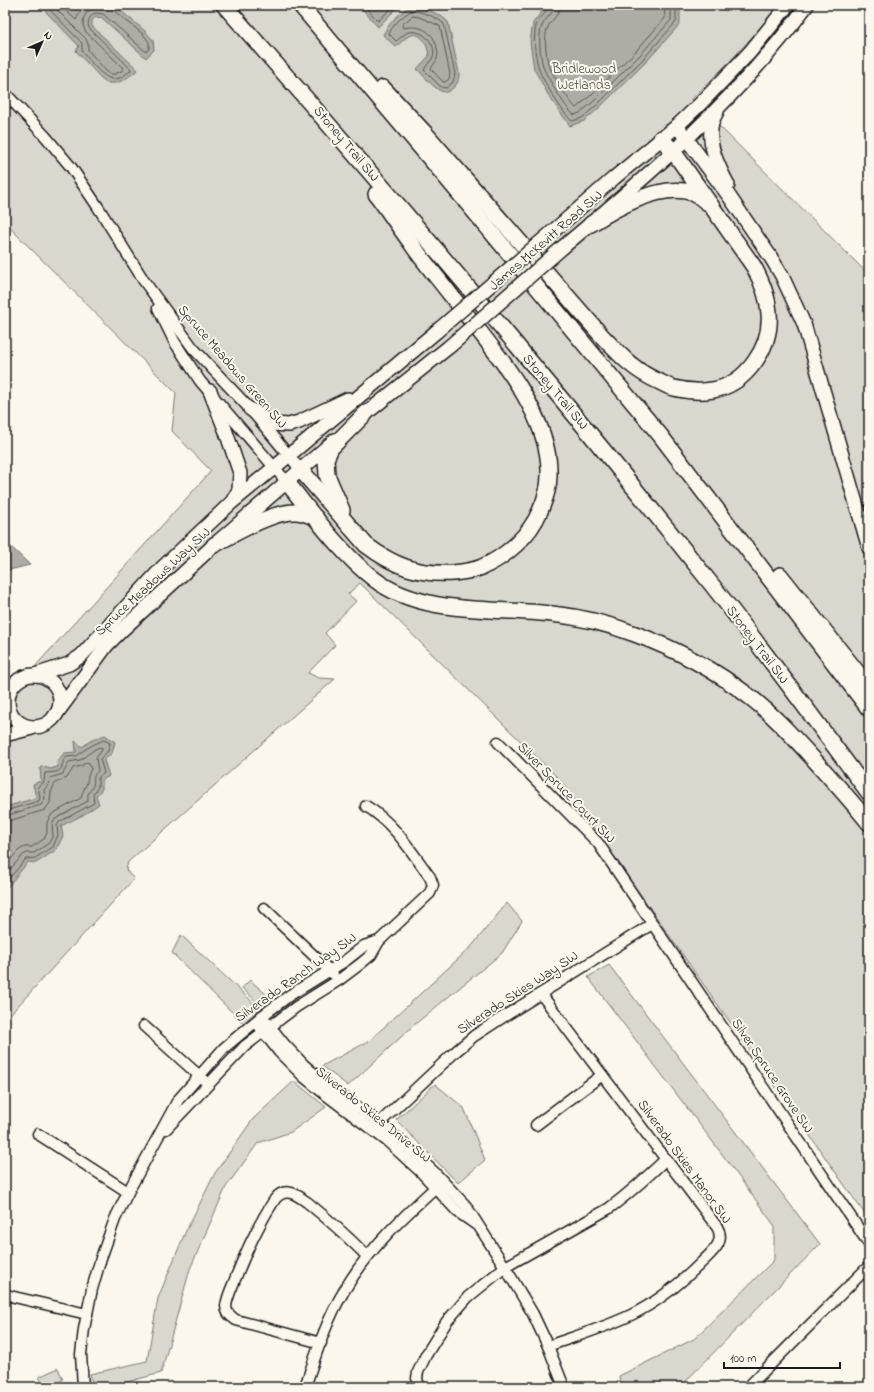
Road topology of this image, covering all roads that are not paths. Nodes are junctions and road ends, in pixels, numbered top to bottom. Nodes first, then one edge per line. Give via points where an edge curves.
1 (224, 5) edge
2 (300, 5) edge
3 (303, 5) edge
4 (788, 5) edge
5 (807, 5) edge
6 (5, 93) edge
7 (724, 101) junction
8 (314, 107) junction
9 (677, 126) junction
10 (661, 138) junction
11 (688, 138) junction
12 (673, 151) junction
13 (711, 206) junction
14 (591, 224) junction
15 (770, 256) junction
16 (144, 281) junction
17 (369, 387) junction
18 (210, 391) junction
19 (250, 409) junction
20 (366, 413) junction
21 (660, 435) junction
22 (289, 455) junction
23 (275, 468) junction
24 (300, 469) junction
25 (286, 481) junction
26 (231, 503) junction
27 (316, 518) junction
28 (353, 531) junction
29 (214, 545) junction
30 (869, 548) edge
31 (35, 676) junction
32 (869, 687) edge
33 (8, 695) edge
34 (869, 709) edge
35 (54, 717) junction
36 (40, 727) junction
37 (5, 735) edge
38 (498, 742) dead end
39 (869, 793) edge
40 (366, 806) dead end
41 (869, 823) edge
42 (264, 908) dead end
43 (652, 924) junction
44 (378, 941) junction
45 (330, 971) junction
46 (339, 980) junction
47 (541, 994) junction
48 (259, 1019) junction
49 (144, 1026) dead end
50 (266, 1029) junction
51 (199, 1075) junction
52 (602, 1075) junction
53 (208, 1084) junction
54 (536, 1125) dead end
55 (376, 1126) junction
56 (38, 1134) dead end
57 (159, 1136) junction
58 (666, 1159) junction
59 (439, 1184) junction
60 (128, 1192) junction
61 (869, 1244) edge
62 (367, 1256) junction
63 (869, 1266) edge
64 (505, 1267) junction
65 (5, 1294) edge
66 (87, 1314) junction
67 (320, 1343) junction
68 (548, 1346) junction
69 (83, 1387) edge
70 (304, 1387) edge
71 (419, 1387) edge
72 (564, 1387) edge
73 (748, 1387) edge

1 - 8 highway, Stoney Trail SW
2 - 21 highway
3 - 13 highway via 425,133 616,352 642,374 682,390 713,390 735,381 758,358 768,331 770,314 762,283 754,267
4 - 9 main road, James McKevitt Road SW via 750,52
5 - 7 main road, James McKevitt Road SW
6 - 16 street, Spruce Meadows Green SW via 71,168
7 - 11 main road, James McKevitt Road SW
7 - 15 main road via 712,123 710,135 713,149 724,178 763,239
8 - 28 highway via 411,244 512,377 541,426 549,459 548,490 530,530 502,556 482,567 463,572 443,573 424,573 409,569 379,555
8 - 39 highway, Stoney Trail SW via 620,470 714,587
9 - 10 main road, James McKevitt Road SW
9 - 11 main road
10 - 12 highway
10 - 17 main road, James McKevitt Road SW, bridge
11 - 12 main road, James McKevitt Road SW
11 - 15 main road
12 - 13 highway
12 - 14 main road, James McKevitt Road SW
13 - 14 highway via 699,196 686,191 656,193 618,207
14 - 20 main road, James McKevitt Road SW, bridge via 450,346
15 - 30 main road via 804,324
16 - 18 street, Spruce Meadows Green SW via 174,341 200,381
16 - 19 street, Spruce Meadows Green SW via 194,348
17 - 19 main road via 340,403 288,425 272,424
17 - 22 main road, James McKevitt Road SW
18 - 23 street, Spruce Meadows Green SW
18 - 26 main road via 240,473 239,490
19 - 22 street, Spruce Meadows Green SW
20 - 24 main road, James McKevitt Road SW
20 - 28 highway via 331,448 326,459 332,489
21 - 32 highway via 776,570
21 - 34 highway
22 - 23 main road, James McKevitt Road SW
22 - 24 street, Spruce Meadows Green SW
23 - 25 street, Spruce Meadows Green SW
23 - 26 main road, Spruce Meadows Way SW
24 - 25 main road, James McKevitt Road SW
24 - 28 highway
25 - 27 highway
25 - 29 main road, Spruce Meadows Way SW
26 - 31 main road, Spruce Meadows Way SW via 163,567 81,656 69,664
27 - 29 highway via 301,512 282,514 236,532
27 - 41 highway via 356,564 375,580 419,600 471,609 579,618 635,634 685,655 727,680 772,716
29 - 35 main road, Spruce Meadows Way SW via 107,645
31 - 33 main road via 23,678
31 - 35 main road via 46,679 58,692 60,700
33 - 36 main road via 8,705 16,720 26,726
35 - 36 main road
36 - 37 main road
38 - 43 street, Silver Spruce Court SW via 598,843
40 - 44 street, Silverado Ranch Way SW via 396,831 430,877 433,885 427,897
42 - 45 street
43 - 47 street, Silverado Skies Way SW
43 - 61 street, Silver Spruce Grove SW
44 - 45 street, Silverado Ranch Way SW via 364,946
44 - 46 street, Silverado Ranch Way SW via 371,955
45 - 46 street
45 - 48 street, Silverado Ranch Way SW via 290,995
46 - 50 street, Silverado Ranch Way SW via 301,1003
47 - 52 street, Silverado Skies Manor SW
47 - 55 street, Silverado Skies Way SW via 474,1036
48 - 50 street, Silverado Skies Drive SW
48 - 51 street, Silverado Ranch Way SW via 224,1048
49 - 51 street
50 - 53 street, Silverado Ranch Way SW via 245,1046
50 - 55 street, Silverado Skies Drive SW via 279,1052 304,1077 321,1091
51 - 53 street
51 - 57 street, Silverado Ranch Way SW via 178,1100
52 - 54 street
52 - 58 street, Silverado Skies Manor SW
53 - 57 street, Silverado Ranch Way SW
55 - 59 street, Silverado Skies Drive SW via 401,1153
56 - 60 street
57 - 60 street, Silverado Ranch Way SW
58 - 64 street via 624,1198 608,1209
58 - 68 street, Silverado Skies Manor SW via 717,1227 720,1235 719,1244 685,1279 650,1305 605,1326
59 - 62 street
59 - 64 street, Silverado Skies Drive SW via 466,1206
60 - 66 street, Silverado Ranch Way SW via 101,1258
62 - 67 street via 343,1292
62 - 67 street via 318,1211 291,1193 279,1194 254,1235 229,1296 226,1305 228,1313 236,1320
63 - 73 street
64 - 68 street, Silverado Skies Drive SW
64 - 71 street via 468,1297 447,1321 418,1372
65 - 66 street
66 - 69 street, Silverado Ranch Way SW via 81,1354
67 - 70 street
68 - 72 street, Silverado Skies Drive SW

